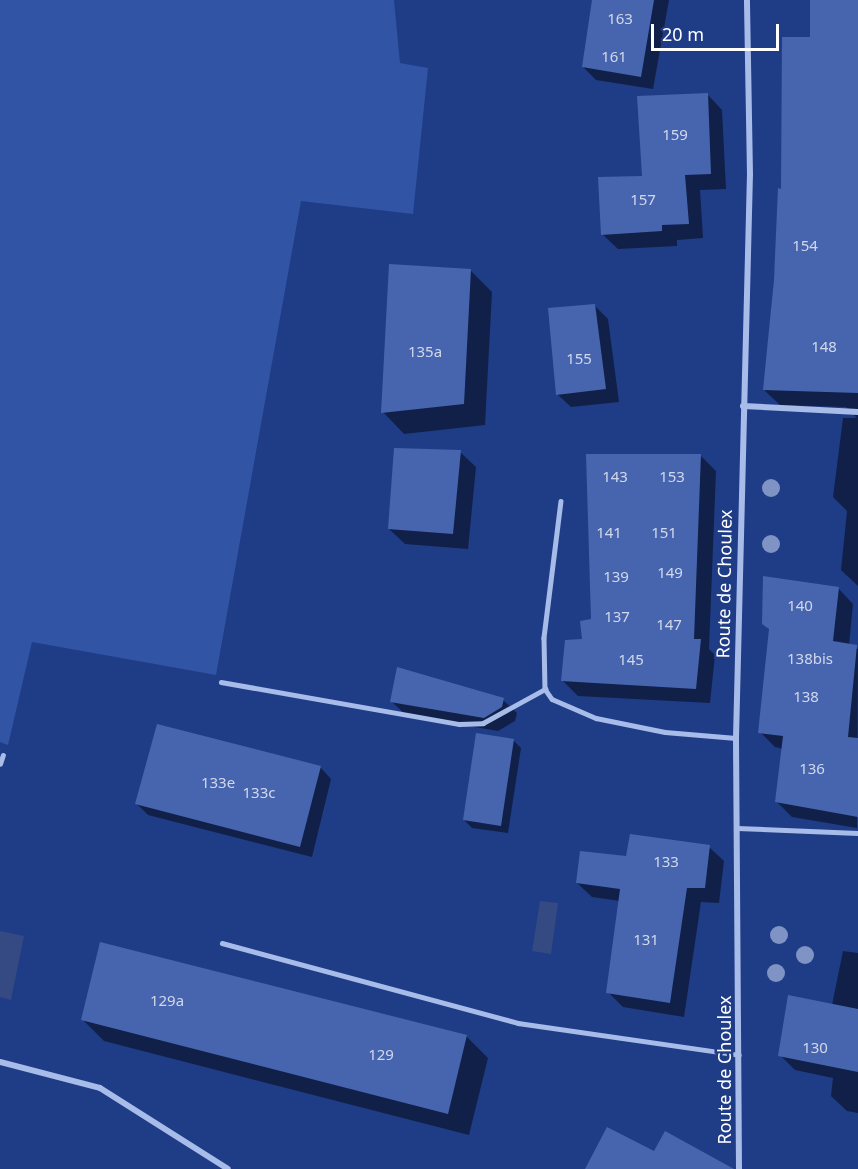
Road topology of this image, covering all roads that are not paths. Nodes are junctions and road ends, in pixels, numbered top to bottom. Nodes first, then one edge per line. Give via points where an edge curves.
1 (747, 0) edge
2 (742, 406) junction
3 (858, 412) edge
4 (561, 501) dead end
5 (221, 682) dead end
6 (545, 689) junction
7 (736, 738) junction
8 (3, 755) dead end
9 (0, 764) edge
10 (737, 828) junction
11 (858, 833) edge
12 (222, 944) dead end
13 (739, 1055) junction
14 (0, 1062) edge
15 (228, 1169) edge
16 (740, 1169) edge

1 - 2 street, Route de Choulex via 750,175
2 - 3 street
2 - 7 street, Route de Choulex
4 - 6 lane via 544,638
5 - 6 lane via 459,724 483,723
6 - 7 lane via 552,699 596,718 665,732
7 - 10 street, Route de Choulex
8 - 9 lane
10 - 11 lane
10 - 13 street, Route de Choulex
12 - 13 lane via 518,1023
13 - 16 street, Route de Choulex
14 - 15 street via 100,1088

